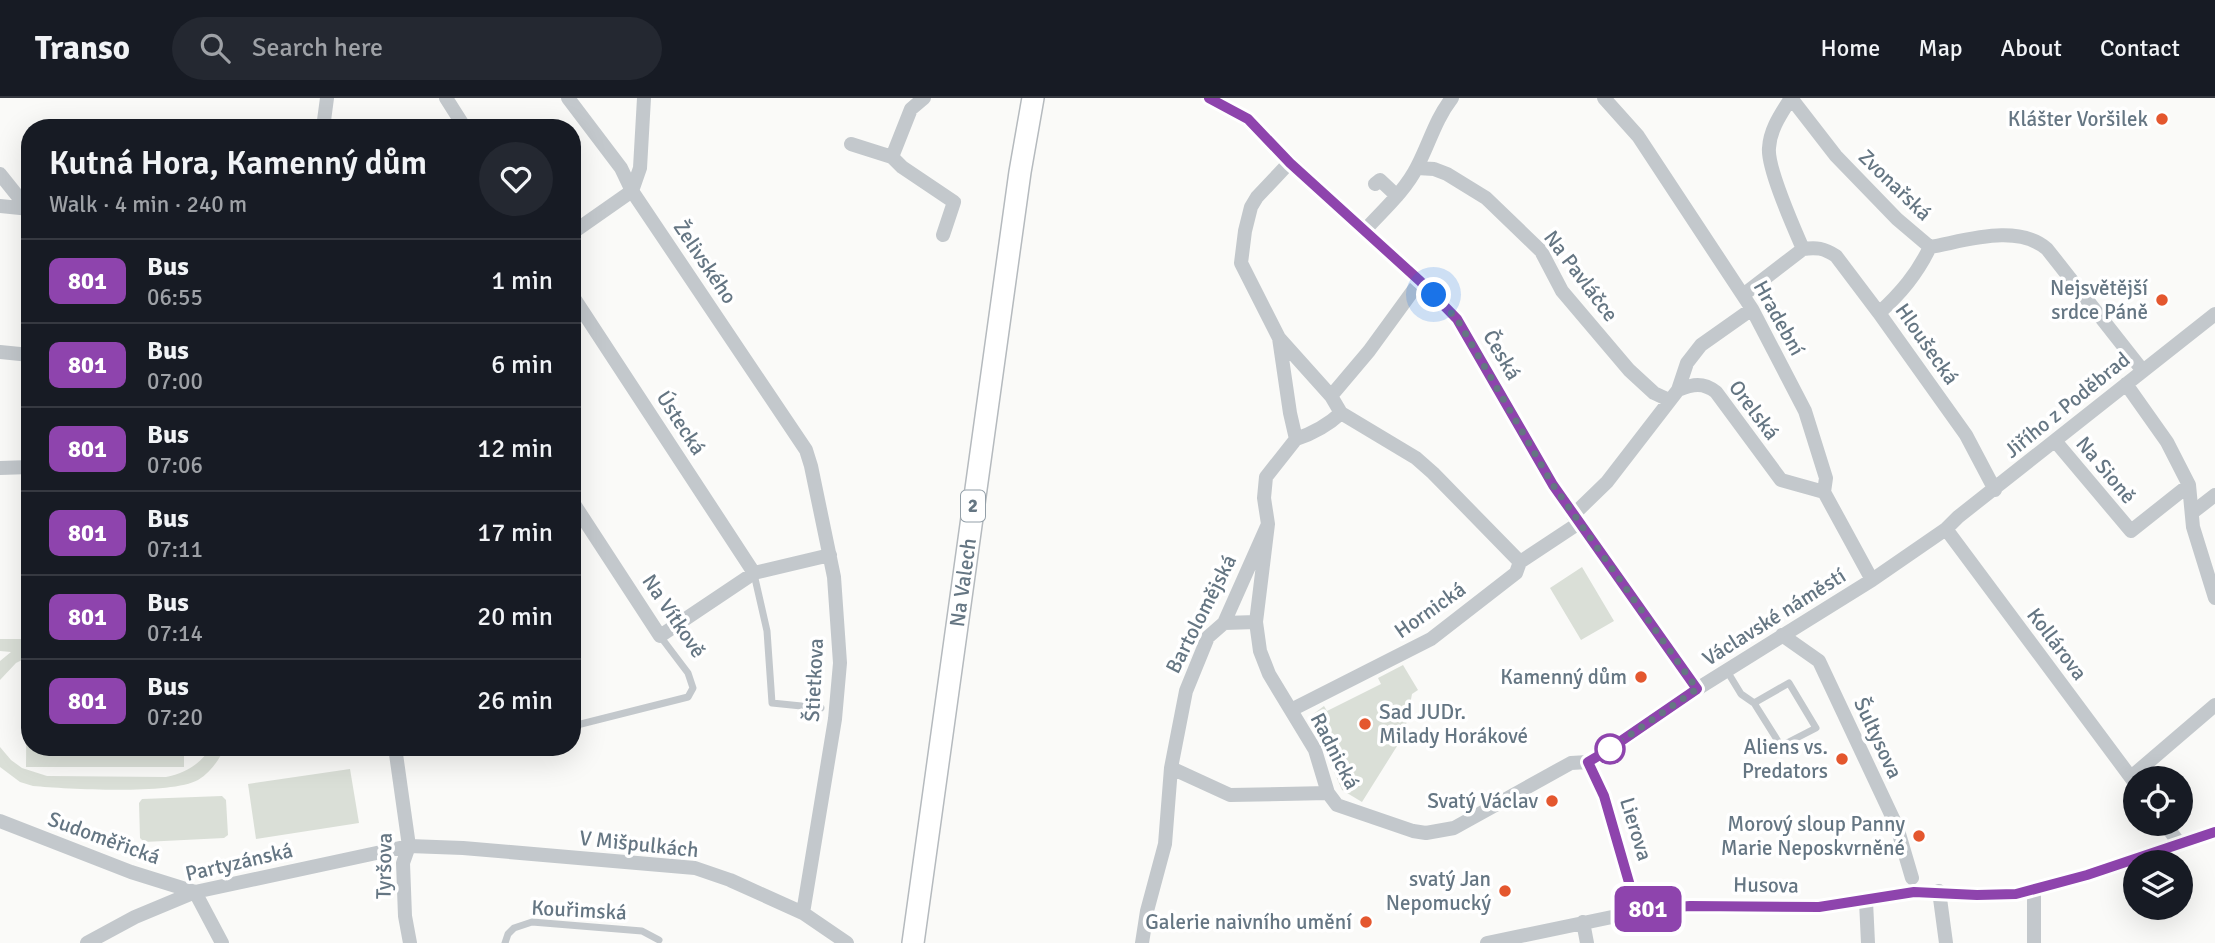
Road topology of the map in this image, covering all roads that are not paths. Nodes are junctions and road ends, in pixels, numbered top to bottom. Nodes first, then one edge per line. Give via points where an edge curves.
1 (446, 98) edge
2 (568, 98) edge
3 (644, 98) edge
4 (925, 98) edge
5 (1033, 98) edge
6 (1209, 98) edge
7 (1452, 98) edge
8 (1604, 98) edge
9 (1791, 98) edge
10 (323, 99) edge
11 (323, 119) edge
12 (459, 119) edge
13 (851, 144) dead end
14 (892, 157) junction
15 (1290, 163) junction
16 (1417, 168) junction
17 (0, 173) edge
18 (1375, 184) dead end
19 (632, 191) junction
20 (1397, 196) junction
21 (21, 199) edge
22 (0, 206) edge
23 (21, 208) edge
24 (581, 227) edge
25 (1365, 230) junction
26 (943, 235) dead end
27 (1930, 247) junction
28 (1803, 248) junction
29 (1420, 281) junction
30 (1745, 305) junction
31 (581, 309) edge
32 (1880, 313) junction
33 (2215, 314) edge
34 (1279, 338) junction
35 (0, 352) edge
36 (21, 354) edge
37 (2143, 371) junction
38 (2126, 384) junction
39 (1674, 395) junction
40 (1331, 396) junction
41 (1341, 413) junction
42 (1296, 439) junction
43 (2056, 442) junction
44 (806, 450) joint
45 (21, 467) edge
46 (0, 468) edge
47 (2189, 485) junction
48 (1995, 490) junction
49 (1824, 492) junction
50 (2215, 495) edge
51 (2193, 512) junction
52 (581, 518) edge
53 (1576, 519) junction
54 (1268, 524) junction
55 (1946, 529) junction
56 (830, 555) junction
57 (1520, 562) junction
58 (754, 573) junction
59 (1872, 580) junction
60 (2215, 598) edge
61 (1256, 622) junction
62 (1224, 623) junction
63 (1782, 635) junction
64 (660, 636) junction
65 (1727, 670) junction
66 (1697, 689) junction
67 (1754, 703) junction
68 (2215, 705) edge
69 (821, 708) dead end
70 (1291, 710) junction
71 (581, 724) edge
72 (396, 756) edge
73 (1588, 762) junction
74 (2148, 766) edge
75 (2123, 767) edge
76 (1171, 768) junction
77 (1328, 793) junction
78 (0, 821) edge
79 (2215, 832) edge
80 (2173, 836) edge
81 (2179, 844) junction
82 (409, 846) junction
83 (1912, 878) dead end
84 (2040, 889) junction
85 (1939, 891) junction
86 (195, 892) junction
87 (1866, 901) junction
88 (1637, 910) junction
89 (803, 913) junction
90 (1583, 922) junction
91 (2034, 936) edge
92 (659, 940) dead end
93 (87, 943) edge
94 (222, 943) edge
95 (410, 943) edge
96 (505, 943) edge
97 (846, 943) edge
98 (912, 943) edge
99 (1142, 943) edge
100 (1487, 943) edge
101 (1587, 943) edge
102 (1868, 943) edge
103 (1946, 943) edge

1 - 12 street
2 - 19 street, Želivského via 621,168
3 - 19 street via 640,169
4 - 14 street via 911,109
5 - 98 main road, Na Valech / 2
6 - 15 street, Česká via 1248,119
7 - 16 street via 1439,115
8 - 30 street, Hradební via 1638,136
9 - 27 street, Zvonařská via 1836,156
9 - 28 street via 1777,121 1768,151
10 - 11 street
13 - 14 street
14 - 26 street via 954,202
15 - 25 street, Česká
15 - 34 street via 1251,207 1241,263
16 - 20 street
16 - 39 street, Na Pavláčce via 1447,174 1486,198 1541,251 1562,291 1629,370 1654,393
17 - 21 street
18 - 20 street via 1380,180
19 - 24 street
19 - 44 street, Želivského
20 - 25 street
22 - 23 street
25 - 29 street, Česká
27 - 32 street via 1920,269
27 - 37 street, Zvonařská via 2002,236 2039,241
28 - 30 street
28 - 32 street, Hloušecká via 1816,247 1836,256
29 - 40 street
29 - 53 street, Česká via 1457,319
30 - 39 street via 1701,345 1687,363
30 - 49 street, Hradební via 1805,411 1826,478
31 - 58 street, Ústecká
32 - 48 street, Hloušecká via 1966,435
33 - 37 street, Jiřího z Poděbrad
34 - 40 street
34 - 42 street
35 - 36 street
37 - 38 street, Jiřího z Poděbrad
38 - 43 street, Jiřího z Poděbrad
38 - 47 street via 2167,442
39 - 49 street, Orelská via 1691,384 1707,385 1722,398 1781,480
39 - 53 street
40 - 41 street
41 - 42 street via 1312,434
41 - 57 street via 1416,458
42 - 54 street, Bartolomějská via 1266,477
43 - 47 street, Na Sioně via 2131,531
43 - 48 street, Jiřího z Poděbrad
44 - 56 street, Štietkova
45 - 46 street
47 - 51 street
48 - 55 street, Jiřího z Poděbrad
49 - 59 street, Hradební
50 - 51 street
51 - 60 street via 2193,527
52 - 64 street, Na Vítkově
53 - 57 street, Hornická
53 - 66 street, Česká
54 - 61 street, Radnická
54 - 62 street, Bartolomějská
55 - 59 street, Václavské náměstí
55 - 75 street, Kollárova
56 - 58 street
56 - 89 street, Štietkova via 840,663
57 - 70 street, Hornická via 1516,573 1431,639
58 - 64 street
58 - 69 lane via 767,631 772,703
59 - 63 street, Václavské náměstí
61 - 62 street
61 - 70 street, Radnická via 1264,663
62 - 76 street, Bartolomějská via 1208,637 1186,691
63 - 65 street, Václavské náměstí
63 - 83 street, Šultysova via 1819,660 1896,827
64 - 71 lane, Na Vítkově via 688,673 693,688 688,696
65 - 66 street, Václavské náměstí
65 - 67 lane via 1741,694
66 - 73 street, Václavské náměstí
67 - 67 lane via 1781,746 1815,728 1789,683
68 - 74 street
70 - 77 street, Radnická via 1315,750
72 - 82 street, Tyršova
73 - 77 street, Radnická via 1571,763 1454,828 1426,833 1337,805
73 - 88 street, Lierova via 1604,796
76 - 77 street via 1230,795
76 - 99 street, Bartolomějská via 1165,844
78 - 86 street, Sudoměřická
79 - 81 street, Husova
80 - 81 street
81 - 84 street, Husova
82 - 86 street, Partyzánská
82 - 89 street, V Mišpulkách via 695,868
82 - 95 street, Tyršova via 403,863
84 - 85 street, Husova via 1977,895
84 - 91 street
85 - 87 street, Husova
85 - 103 street
86 - 93 street, Partyzánská
86 - 94 street
87 - 88 street, Husova via 1819,907
87 - 102 street
88 - 90 street, Husova
89 - 97 street, V Mišpulkách
90 - 100 street, Husova
90 - 101 street
92 - 96 lane, Kouřimská via 642,931 532,922 514,928

